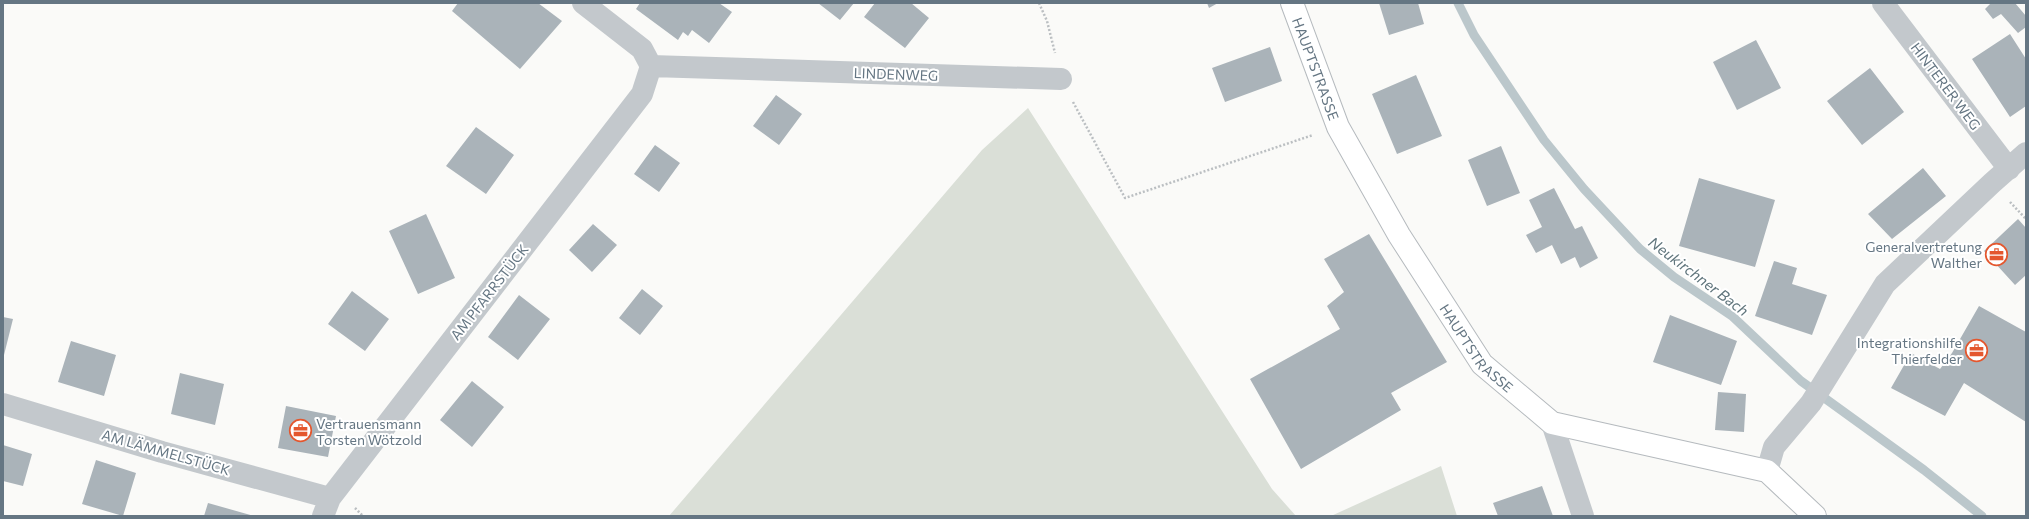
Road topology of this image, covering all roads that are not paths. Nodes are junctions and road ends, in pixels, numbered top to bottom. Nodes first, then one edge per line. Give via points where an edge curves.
1 (583, 3) edge
2 (1292, 3) edge
3 (1883, 3) edge
4 (651, 66) junction
5 (1061, 79) road end
6 (2026, 153) edge
7 (2010, 168) junction
8 (3, 404) edge
9 (1552, 423) junction
10 (1767, 471) junction
11 (327, 507) edge
12 (1583, 516) edge
13 (1814, 516) edge

1 - 4 street via 642,48
2 - 9 main road, HAUPTSTRASSE via 1338,127 1399,235 1482,364
3 - 7 street, HINTERER WEG
4 - 5 street, LINDENWEG
4 - 11 street, AM PFARRSTÜCK via 642,94
6 - 7 street
7 - 10 street via 1885,284 1811,403 1774,447
8 - 11 street, AM LÄMMELSTÜCK via 162,452
9 - 10 main road, HAUPTSTRASSE
9 - 12 street
10 - 13 main road

